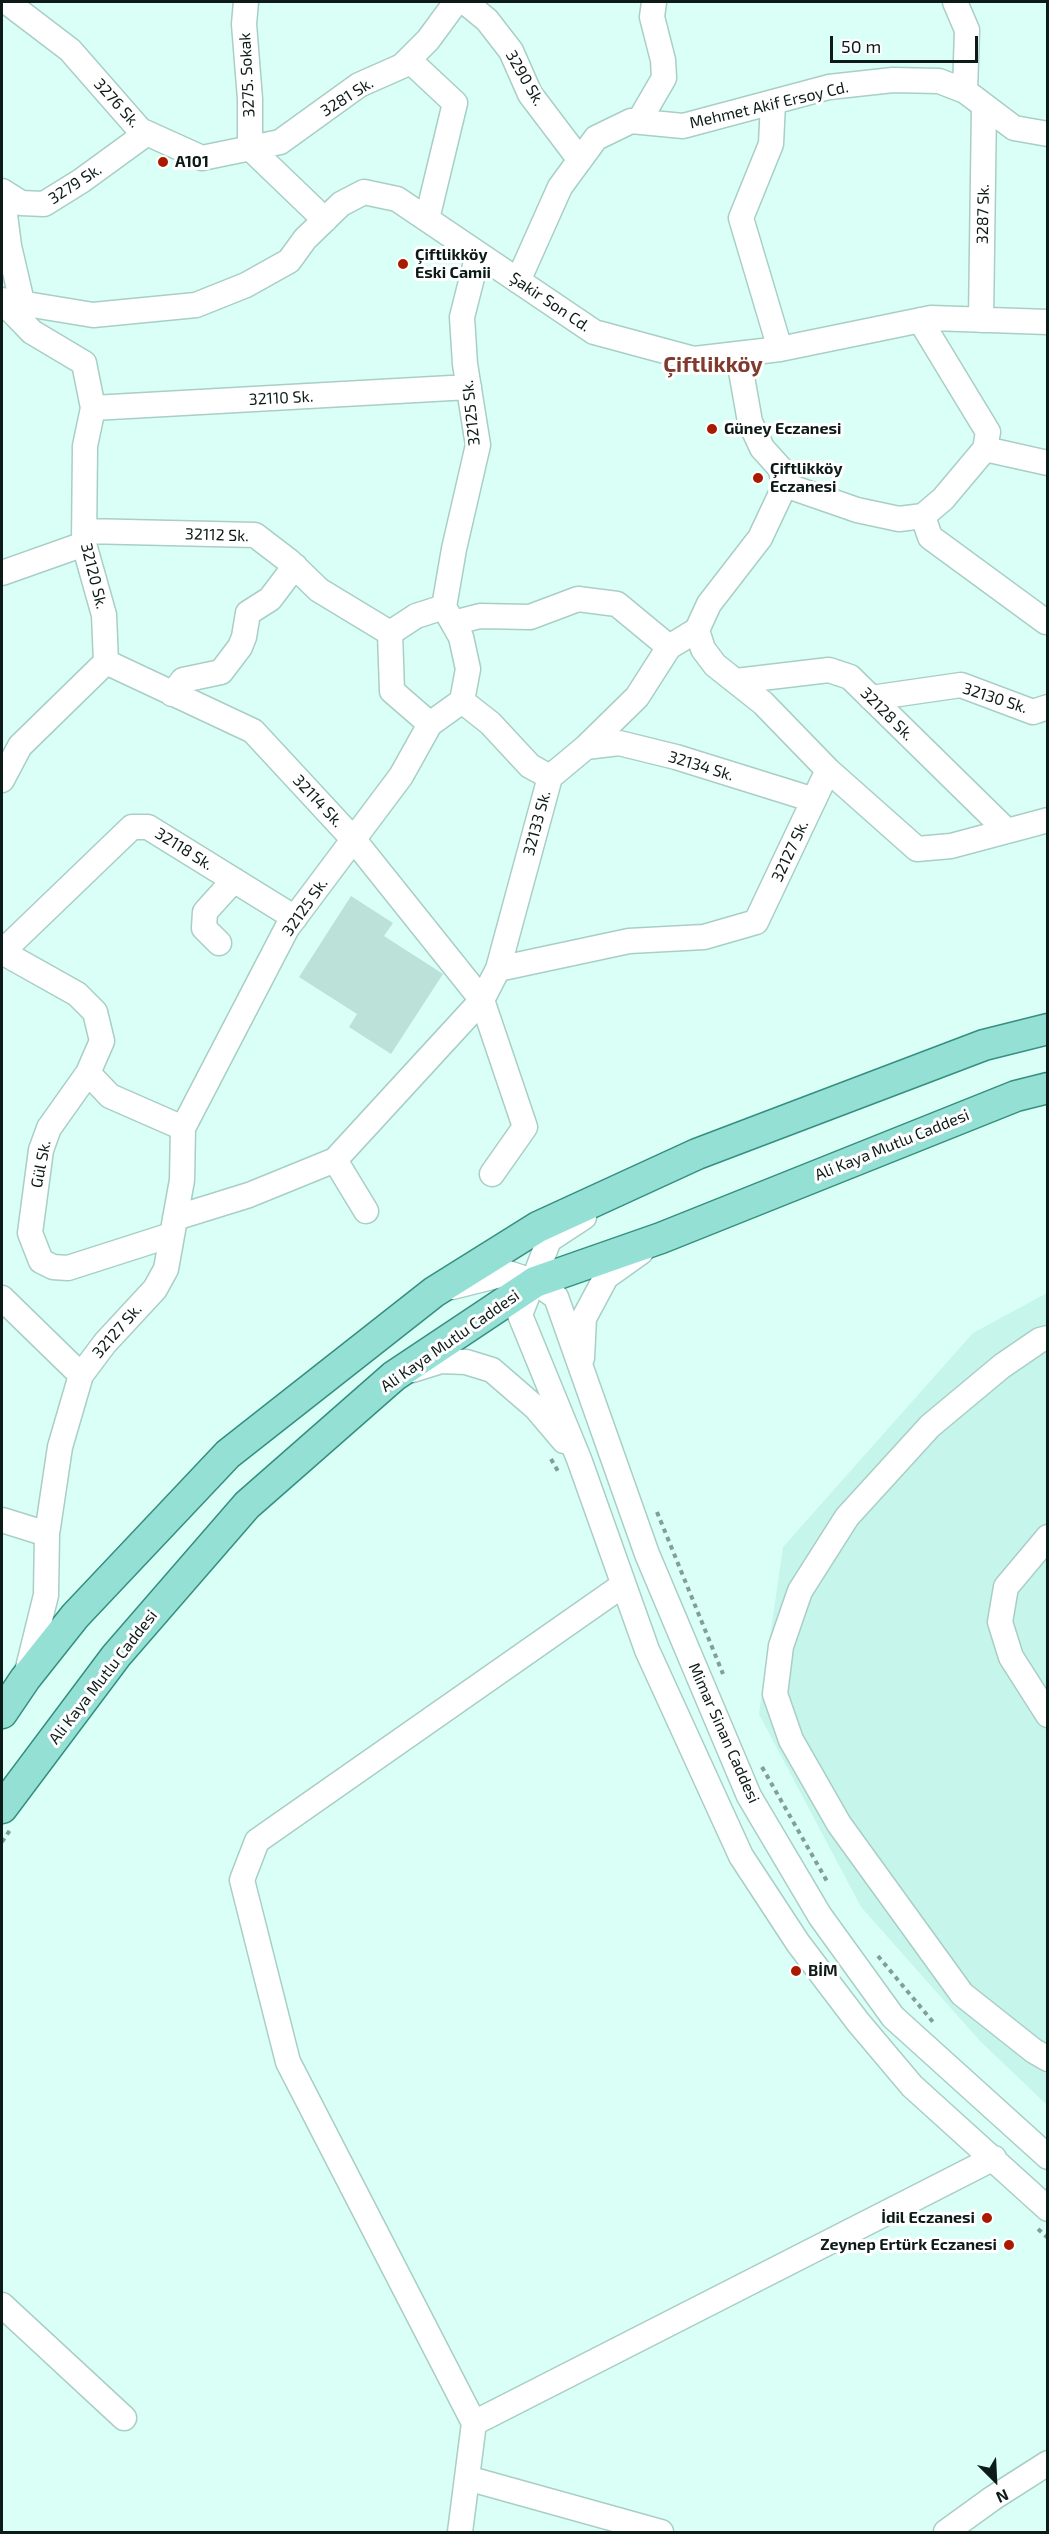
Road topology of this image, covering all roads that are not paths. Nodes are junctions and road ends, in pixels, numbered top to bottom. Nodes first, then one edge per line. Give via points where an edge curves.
1 (7, 2) edge
2 (246, 2) edge
3 (456, 2) edge
4 (465, 2) edge
5 (654, 2) edge
6 (955, 2) edge
7 (409, 60) junction
8 (965, 91) junction
9 (773, 103) junction
10 (984, 107) junction
11 (639, 121) junction
12 (147, 133) junction
13 (1047, 134) edge
14 (250, 148) junction
15 (580, 160) junction
16 (2, 190) edge
17 (427, 219) junction
18 (325, 220) junction
19 (478, 254) junction
20 (518, 281) junction
21 (8, 301) edge
22 (920, 320) junction
23 (981, 320) junction
24 (1047, 322) edge
25 (780, 349) junction
26 (738, 354) junction
27 (469, 387) junction
28 (93, 408) junction
29 (985, 449) junction
30 (1047, 463) edge
31 (785, 485) junction
32 (923, 516) junction
33 (84, 538) junction
34 (295, 566) junction
35 (2, 573) edge
36 (448, 615) junction
37 (1047, 620) edge
38 (697, 630) junction
39 (390, 633) junction
40 (669, 647) junction
41 (106, 662) junction
42 (736, 681) junction
43 (172, 694) junction
44 (871, 698) junction
45 (462, 701) junction
46 (1047, 708) edge
47 (430, 724) junction
48 (586, 747) junction
49 (828, 770) junction
50 (550, 777) junction
51 (2, 780) edge
52 (814, 800) junction
53 (1047, 820) edge
54 (1007, 831) junction
55 (354, 840) junction
56 (234, 880) junction
57 (295, 918) junction
58 (219, 943) dead end
59 (2, 952) edge
60 (498, 969) junction
61 (482, 1000) junction
62 (1047, 1029) edge
63 (88, 1073) junction
64 (1047, 1088) edge
65 (183, 1128) junction
66 (335, 1160) junction
67 (492, 1174) dead end
68 (637, 1182) junction
69 (366, 1210) dead end
70 (173, 1227) junction
71 (661, 1238) junction
72 (545, 1289) junction
73 (434, 1292) junction
74 (2, 1298) edge
75 (1047, 1338) edge
76 (581, 1370) junction
77 (81, 1375) junction
78 (394, 1376) junction
79 (579, 1459) junction
80 (2, 1520) edge
81 (47, 1534) junction
82 (1047, 1537) edge
83 (623, 1585) junction
84 (46, 1595) junction
85 (75, 1616) junction
86 (25, 1679) junction
87 (2, 1713) edge
88 (1046, 1713) edge
89 (8, 1816) edge
90 (1047, 2059) edge
91 (1047, 2157) edge
92 (994, 2158) junction
93 (1039, 2216) edge
94 (2, 2305) edge
95 (124, 2418) dead end
96 (474, 2423) junction
97 (1047, 2463) edge
98 (467, 2478) junction
99 (460, 2532) edge
100 (661, 2532) edge
101 (946, 2532) edge

1 - 12 street, 3276 Sk. via 70,50 140,130
2 - 14 street, 3275. Sokak
3 - 7 street, 3281 Sk.
4 - 15 street, 3290 Sk. via 487,20 511,51 530,94
5 - 11 street via 652,17 664,78
6 - 8 street via 967,30
7 - 14 street, 3281 Sk. via 359,86 280,142
7 - 17 street via 455,103
8 - 9 street, Mehmet Akif Ersoy Cd. via 939,81 893,80 829,87
8 - 10 street
9 - 11 street, Mehmet Akif Ersoy Cd. via 683,126
9 - 25 street via 771,144 741,218
10 - 13 street via 1014,128
10 - 23 street, 3287 Sk.
11 - 15 street, Mehmet Akif Ersoy Cd. via 596,138
12 - 14 street, 3276 Sk. via 202,158
12 - 16 street, 3279 Sk. via 44,204 21,203
14 - 18 street
15 - 20 street, Mehmet Akif Ersoy Cd. via 560,187
16 - 21 street, 3279 Sk. via 9,246
17 - 18 street, Şakir Son Cd. via 397,199 364,192 341,204
17 - 19 street, Şakir Son Cd.
18 - 21 street, Şakir Son Cd. via 289,261 246,285 196,305 93,315
19 - 20 street, Şakir Son Cd.
19 - 27 street, 32125 Sk. via 462,317
20 - 26 street, Şakir Son Cd. via 594,332 694,359
21 - 28 street, 32120 Sk. via 32,332 84,363
22 - 23 street, Şakir Son Cd.
22 - 25 street, Şakir Son Cd.
22 - 29 street via 988,432
23 - 24 street, Şakir Son Cd.
25 - 26 street, Şakir Son Cd.
26 - 31 street via 750,422 762,448 780,468
27 - 28 street, 32110 Sk.
27 - 36 street, 32125 Sk. via 478,445 454,549
28 - 33 street, 32120 Sk. via 85,446
29 - 30 street
29 - 32 street via 943,499
31 - 32 street via 857,510 899,519
31 - 38 street via 760,538 709,604
32 - 37 street via 930,537
33 - 34 street, 32112 Sk. via 255,535
33 - 35 street
33 - 41 street, 32120 Sk. via 104,615
34 - 39 street, 32112 Sk. via 319,590
34 - 43 street via 270,599 248,613 240,647 221,672 183,680
36 - 39 street via 416,616
36 - 40 street via 531,618 578,599 617,604
36 - 45 street via 461,636 468,669
38 - 40 street, 32133 Sk.
38 - 42 street via 703,649
39 - 47 street via 392,691
40 - 48 street, 32133 Sk. via 637,697
41 - 43 street, 32114 Sk.
41 - 51 street via 20,746
42 - 44 street, 32128 Sk. via 829,670 850,677
42 - 49 street
43 - 55 street, 32114 Sk. via 253,730
44 - 46 street, 32130 Sk. via 961,685 1033,712
44 - 54 street, 32128 Sk.
45 - 47 street, 32125 Sk.
45 - 50 street via 490,723 530,766
47 - 55 street, 32125 Sk. via 401,776
48 - 50 street, 32133 Sk.
48 - 52 street, 32134 Sk. via 619,742
49 - 52 street, 32127 Sk.
49 - 54 street via 917,849 951,846
50 - 60 street, 32133 Sk.
52 - 60 street, 32127 Sk. via 756,922 704,937 629,941
53 - 54 street
55 - 57 street, 32125 Sk.
55 - 61 street, 32114 Sk.
56 - 57 street, 32118 Sk.
56 - 58 street via 205,912 204,928
56 - 59 street, 32118 Sk. via 148,827 132,827
57 - 65 street, 32125 Sk.
59 - 63 street via 77,994 95,1012 102,1041
60 - 61 street, 32133 Sk.
61 - 66 street
61 - 67 street, 32114 Sk. via 525,1127
62 - 68 main road via 984,1045 697,1154
63 - 65 street via 110,1096
63 - 70 street, Gül Sk. via 49,1128 41,1150 30,1233 41,1261 53,1268 68,1268
64 - 71 main road, Ali Kaya Mutlu Caddesi via 1016,1096
65 - 70 street, 32125 Sk. via 182,1180
66 - 69 street
66 - 70 street
68 - 72 street via 549,1240
68 - 73 main road via 538,1227
70 - 77 street, 32127 Sk. via 166,1269 155,1289
71 - 72 main road, Ali Kaya Mutlu Caddesi
71 - 76 street via 606,1277 584,1318
72 - 73 street via 508,1272
72 - 76 street, Mimar Sinan Caddesi
72 - 78 main road, Ali Kaya Mutlu Caddesi
72 - 79 street via 520,1315
73 - 85 main road via 228,1454
74 - 77 street
75 - 90 street via 1002,1366 930,1426 847,1517 800,1591 781,1646 776,1694 791,1740 839,1824 962,1994
76 - 91 street, Mimar Sinan Caddesi via 647,1554 749,1796 820,1916 893,2017
77 - 81 street, 32127 Sk. via 60,1447
78 - 79 street via 441,1361 466,1362 492,1370 536,1408
78 - 89 main road, Ali Kaya Mutlu Caddesi via 247,1505 116,1656
79 - 83 street
80 - 81 street
81 - 84 street, 32127 Sk.
82 - 88 street via 1006,1587 1000,1622 1011,1657
83 - 92 street via 647,1650 741,1856 798,1943 858,2022 912,2085
83 - 96 street via 257,1841 242,1880 288,2062
84 - 85 street
84 - 86 street, 32127 Sk.
85 - 86 main road
86 - 87 main road
92 - 93 street
92 - 96 street
94 - 95 street
96 - 98 street
97 - 101 street
98 - 99 street
98 - 100 street

